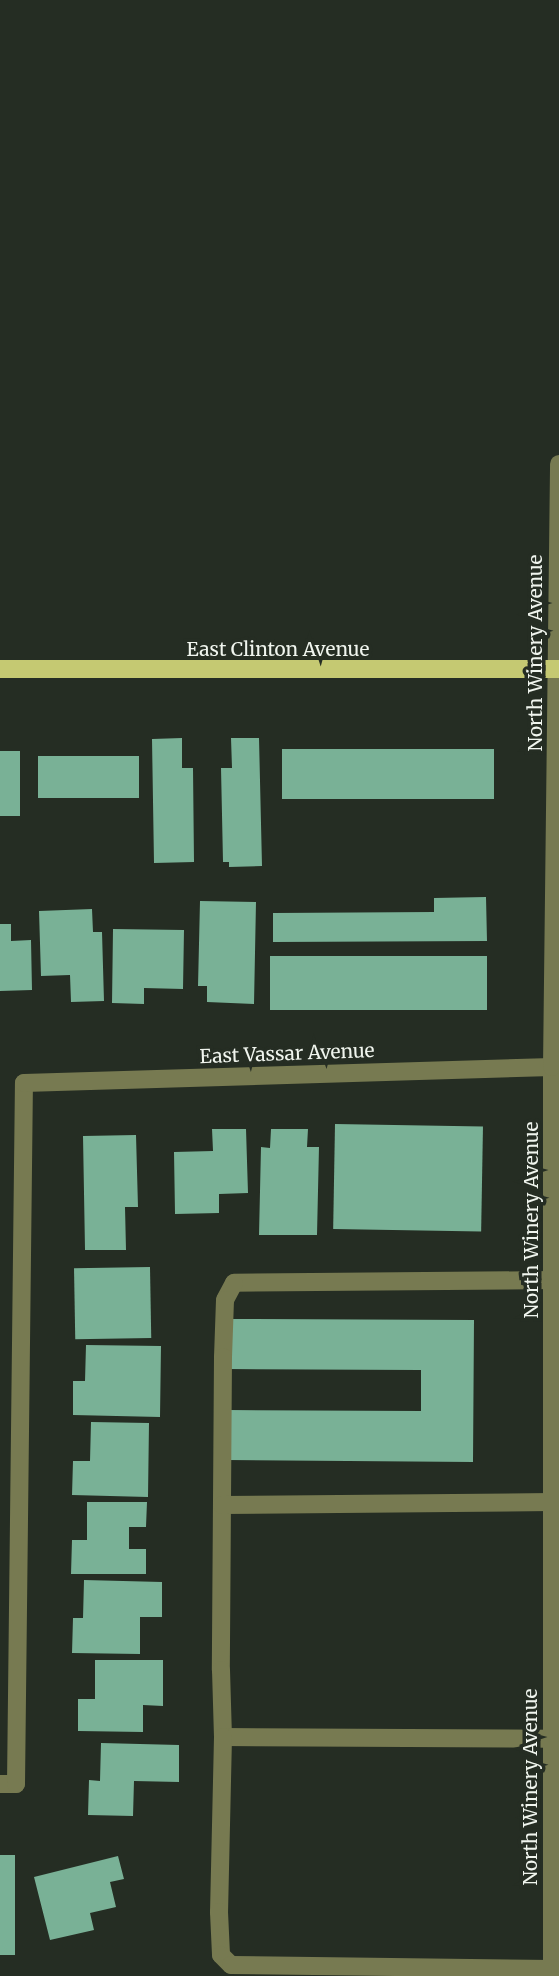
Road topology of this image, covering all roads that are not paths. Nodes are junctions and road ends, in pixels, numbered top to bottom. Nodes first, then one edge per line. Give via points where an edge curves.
1 (559, 464) edge
2 (0, 669) edge
3 (558, 671) edge
4 (557, 829) edge
5 (552, 1067) junction
6 (556, 1136) edge
7 (556, 1224) edge
8 (553, 1280) junction
9 (552, 1502) junction
10 (222, 1505) junction
11 (555, 1662) edge
12 (223, 1737) junction
13 (553, 1739) junction
14 (8, 1784) edge
15 (552, 1972) edge

1 - 3 street, North Winery Avenue
2 - 3 main road, East Clinton Avenue
3 - 4 street, North Winery Avenue
4 - 5 street, North Winery Avenue
5 - 6 street, North Winery Avenue
5 - 14 street, East Vassar Avenue via 24,1083
6 - 7 street, North Winery Avenue
7 - 8 street, North Winery Avenue
8 - 9 street, North Winery Avenue
8 - 10 street via 234,1283 225,1300
9 - 10 street
9 - 11 street, North Winery Avenue
10 - 12 street
11 - 13 street, North Winery Avenue
12 - 13 street
12 - 15 street via 219,1912 221,1955 231,1965
13 - 15 street, North Winery Avenue

